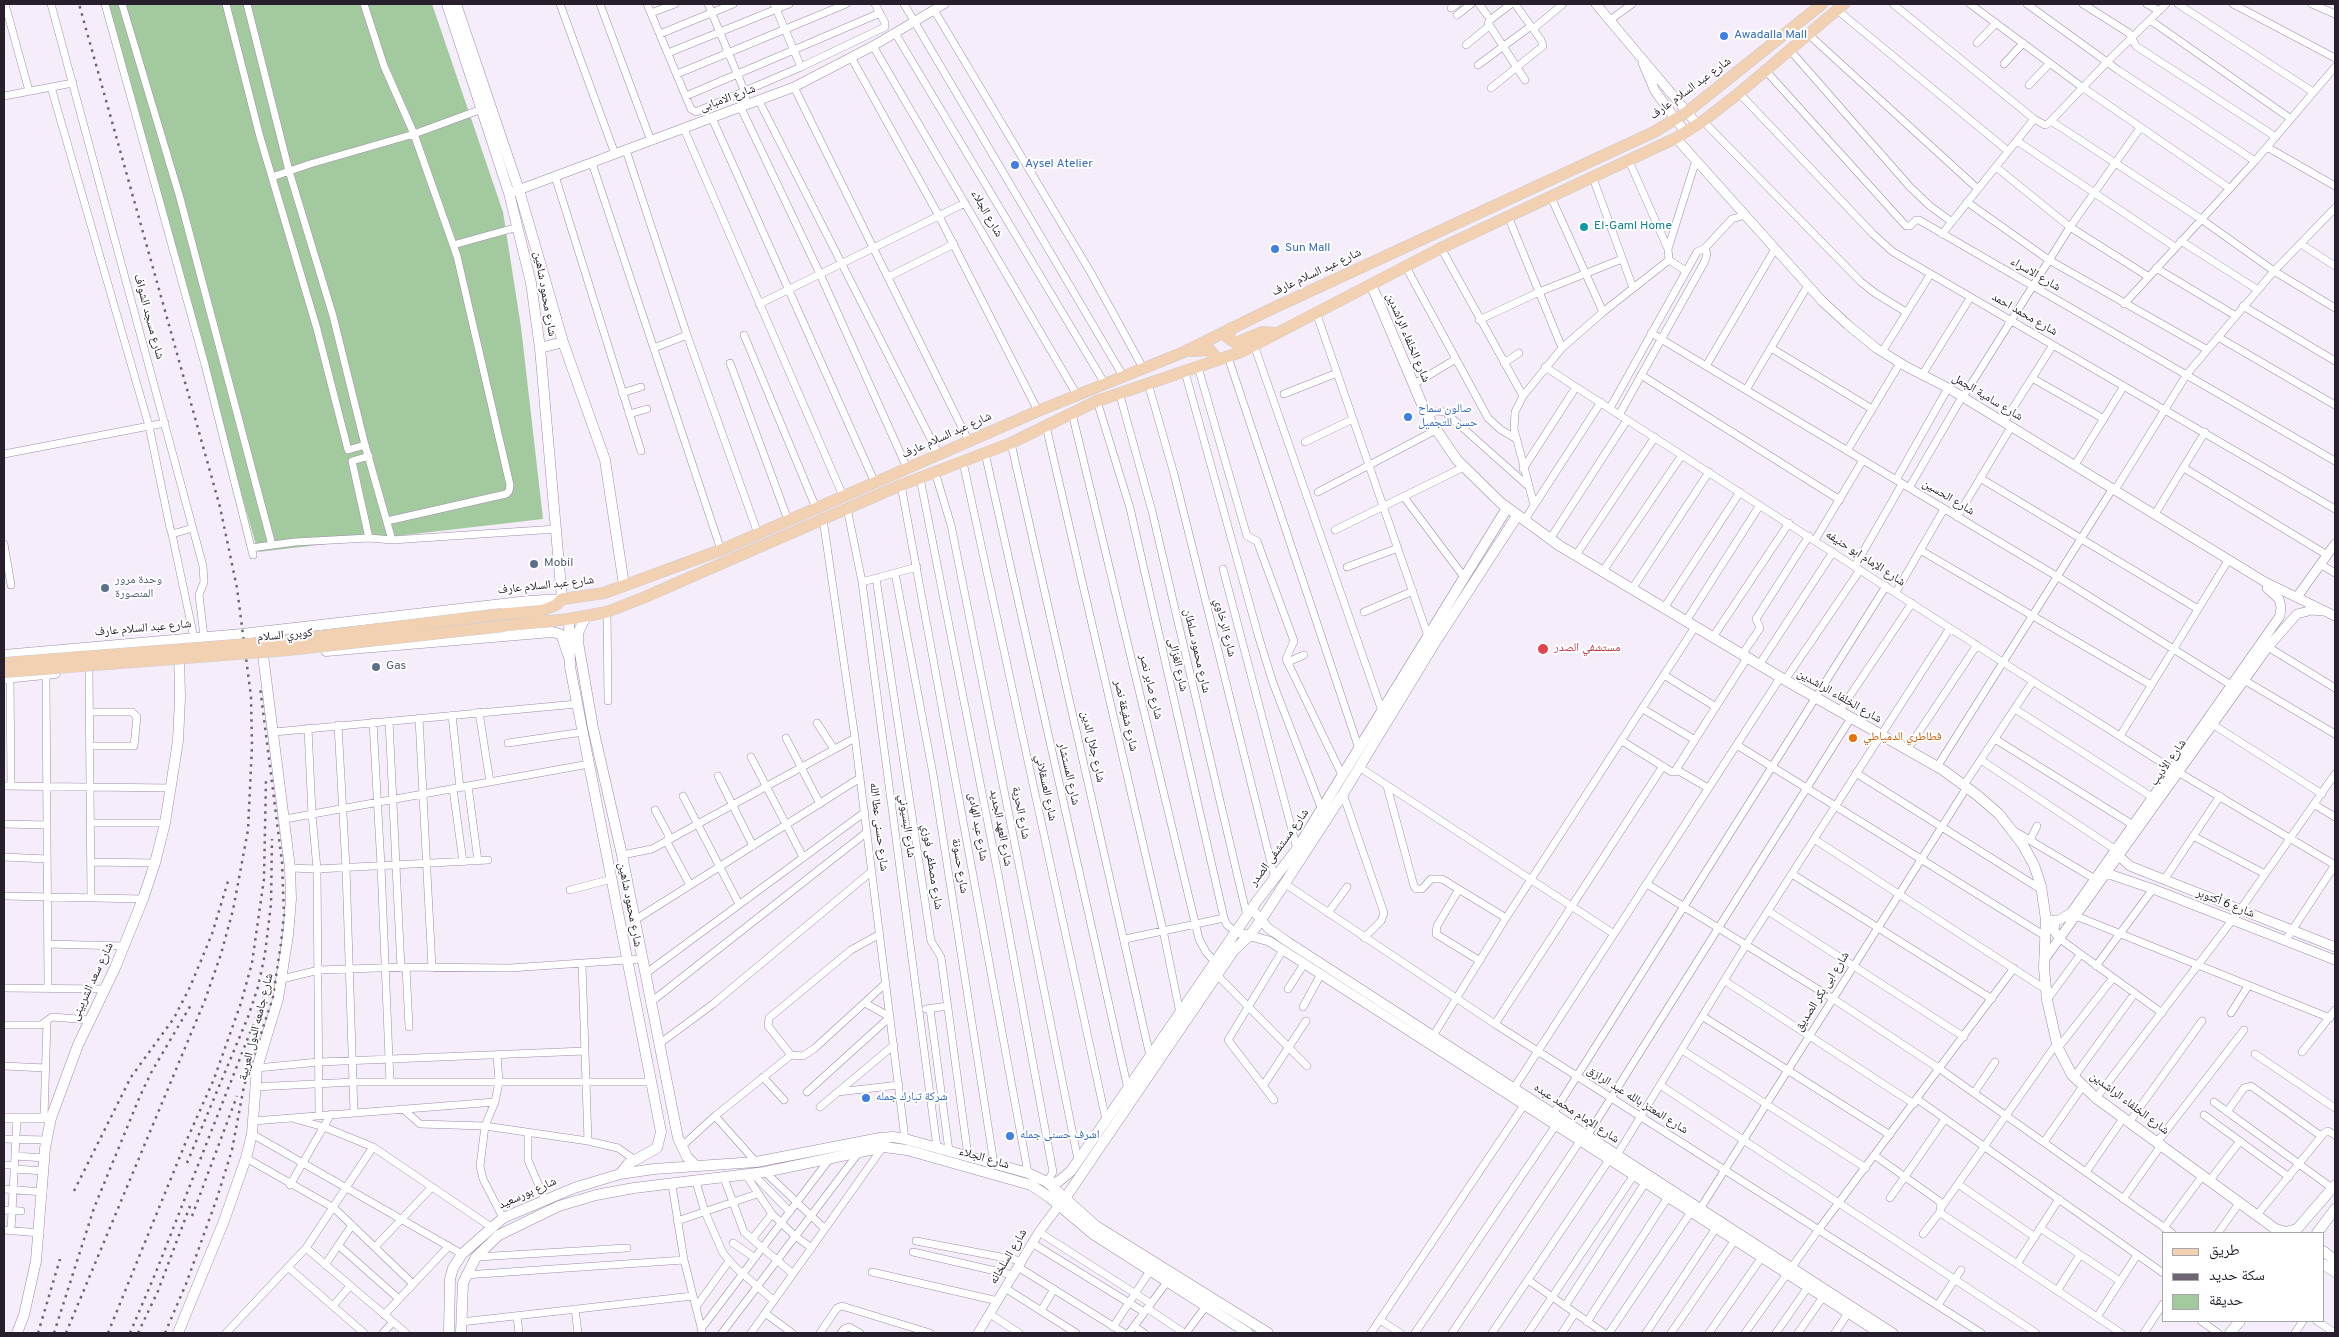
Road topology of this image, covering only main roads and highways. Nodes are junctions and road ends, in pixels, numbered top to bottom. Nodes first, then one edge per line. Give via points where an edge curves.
1 (447, 4) edge
2 (456, 4) edge
3 (1822, 4) edge
4 (1840, 7) edge
5 (514, 192) junction
6 (1370, 284) junction
7 (1231, 328) junction
8 (1277, 333) junction
9 (563, 342) junction
10 (540, 348) junction
11 (1184, 352) junction
12 (1212, 362) junction
13 (1507, 508) junction
14 (1520, 518) junction
15 (624, 585) junction
16 (562, 599) junction
17 (586, 616) junction
18 (569, 619) junction
19 (371, 620) junction
20 (503, 620) junction
21 (282, 630) junction
22 (178, 640) junction
23 (377, 648) junction
24 (286, 654) junction
25 (4, 655) edge
26 (263, 656) junction
27 (570, 660) junction
28 (4, 662) edge
29 (179, 662) junction
30 (6, 676) edge
31 (1279, 881) junction
32 (631, 903) junction
33 (617, 905) junction
34 (1252, 909) junction
35 (1267, 910) junction
36 (1234, 943) junction
37 (1132, 1092) junction
38 (826, 1155) junction
39 (972, 1161) junction
40 (696, 1166) junction
41 (620, 1174) junction
42 (1049, 1183) junction
43 (672, 1185) joint
44 (2334, 1187) edge
45 (555, 1195) junction
46 (1066, 1197) junction
47 (559, 1206) junction
48 (2335, 1209) edge
49 (2279, 1231) edge
50 (2317, 1232) edge
51 (2324, 1252) edge
52 (2335, 1260) edge
53 (2324, 1265) edge
54 (2335, 1272) edge
55 (2239, 1322) edge
56 (17, 1333) edge
57 (178, 1333) edge
58 (449, 1333) edge
59 (461, 1333) edge
60 (1248, 1333) edge
61 (1268, 1333) edge
62 (2230, 1333) edge

1 - 5 main road, شارع محمود شاهين
2 - 5 main road, شارع محمود شاهين
3 - 7 main road, شارع عبد السلام عارف via 1687,112 1636,142
4 - 6 main road via 1766,71 1680,135
5 - 9 main road, شارع محمود شاهين
5 - 10 main road, شارع محمود شاهين
6 - 8 main road
6 - 13 main road, شارع الخلفاء الراشدين via 1427,416 1464,467
7 - 8 main road via 1228,338 1232,343 1262,332
7 - 11 main road, شارع عبد السلام عارف
8 - 12 main road
9 - 10 main road
9 - 15 main road, شارع محمود شاهين via 605,460
10 - 16 main road, شارع محمود شاهين
11 - 12 main road via 1210,350 1214,355
11 - 15 main road, شارع عبد السلام عارف via 1038,411 721,550
12 - 17 main road via 1119,392 1011,443 847,508 645,597 607,612
13 - 14 main road, شارع الخلفاء الراشدين
13 - 31 main road, شارع مستشفى الصدر
14 - 31 main road, شارع مستشفى الصدر via 1436,641 1343,794
14 - 49 main road, شارع الخلفاء الراشدين via 1745,657 1937,767 1999,814 2029,854 2042,890 2050,920 2045,936 2045,989 2057,1046 2074,1077 2096,1098
15 - 16 main road, شارع عبد السلام عارف
16 - 19 main road, شارع عبد السلام عارف
16 - 20 main road, كوبري السلام via 541,611
17 - 18 main road
17 - 32 main road, شارع محمود شاهين via 578,633 578,653
18 - 20 main road, كوبري السلام
18 - 27 main road, شارع محمود شاهين
19 - 21 main road, شارع عبد السلام عارف
19 - 23 main road
20 - 28 main road, كوبري السلام, bridge via 274,642
20 - 30 main road, كوبري السلام, bridge via 288,650
21 - 22 main road, شارع عبد السلام عارف
21 - 24 main road
22 - 25 main road, شارع عبد السلام عارف
22 - 29 main road, شارع سعد الشربينى
23 - 24 main road
23 - 27 main road via 552,632 562,637
24 - 26 main road
26 - 29 main road
26 - 57 main road, شارع جامعه الدول العربية via 290,868 291,899 282,979 257,1068 252,1134 246,1158
27 - 33 main road, شارع محمود شاهين
29 - 30 main road
29 - 56 main road, شارع سعد الشربينى via 178,741 165,823 143,899 48,1118 40,1233
31 - 34 main road, شارع مستشفى الصدر
31 - 35 main road, شارع مستشفى الصدر
32 - 33 main road
32 - 40 main road, شارع محمود شاهين via 681,1147
33 - 41 main road, شارع محمود شاهين via 661,1138 657,1148 624,1167
34 - 35 main road
34 - 36 main road, شارع مستشفى الصدر via 1236,932
35 - 36 main road, شارع مستشفى الصدر via 1250,935
36 - 37 main road, شارع مستشفى الصدر via 1217,976
36 - 37 main road, شارع مستشفى الصدر via 1215,962 1150,1056
37 - 42 main road, شارع مستشفى الصدر via 1106,1120 1065,1177
37 - 46 main road, شارع مستشفى الصدر
38 - 39 main road, شارع الجلاء via 884,1147
38 - 39 main road, شارع الجلاء via 880,1138 905,1138
38 - 40 main road, شارع الجلاء
38 - 43 main road, شارع الجلاء via 765,1172
39 - 42 main road, شارع الجلاء via 1028,1173
39 - 60 main road, شارع الجلاء via 1031,1185 1093,1234
40 - 41 main road, شارع بورسعيد
41 - 45 main road, شارع بورسعيد
42 - 46 main road, شارع الجلاء
43 - 47 main road, شارع بورسعيد via 596,1195
44 - 49 main road via 2297,1229
45 - 47 main road
45 - 58 main road, شارع بورسعيد via 503,1218 462,1254 450,1279
46 - 61 main road, شارع الجلاء via 1096,1226
47 - 59 main road, شارع بورسعيد via 499,1235 476,1257 465,1275
48 - 50 main road
51 - 52 main road
53 - 54 main road
55 - 62 main road

